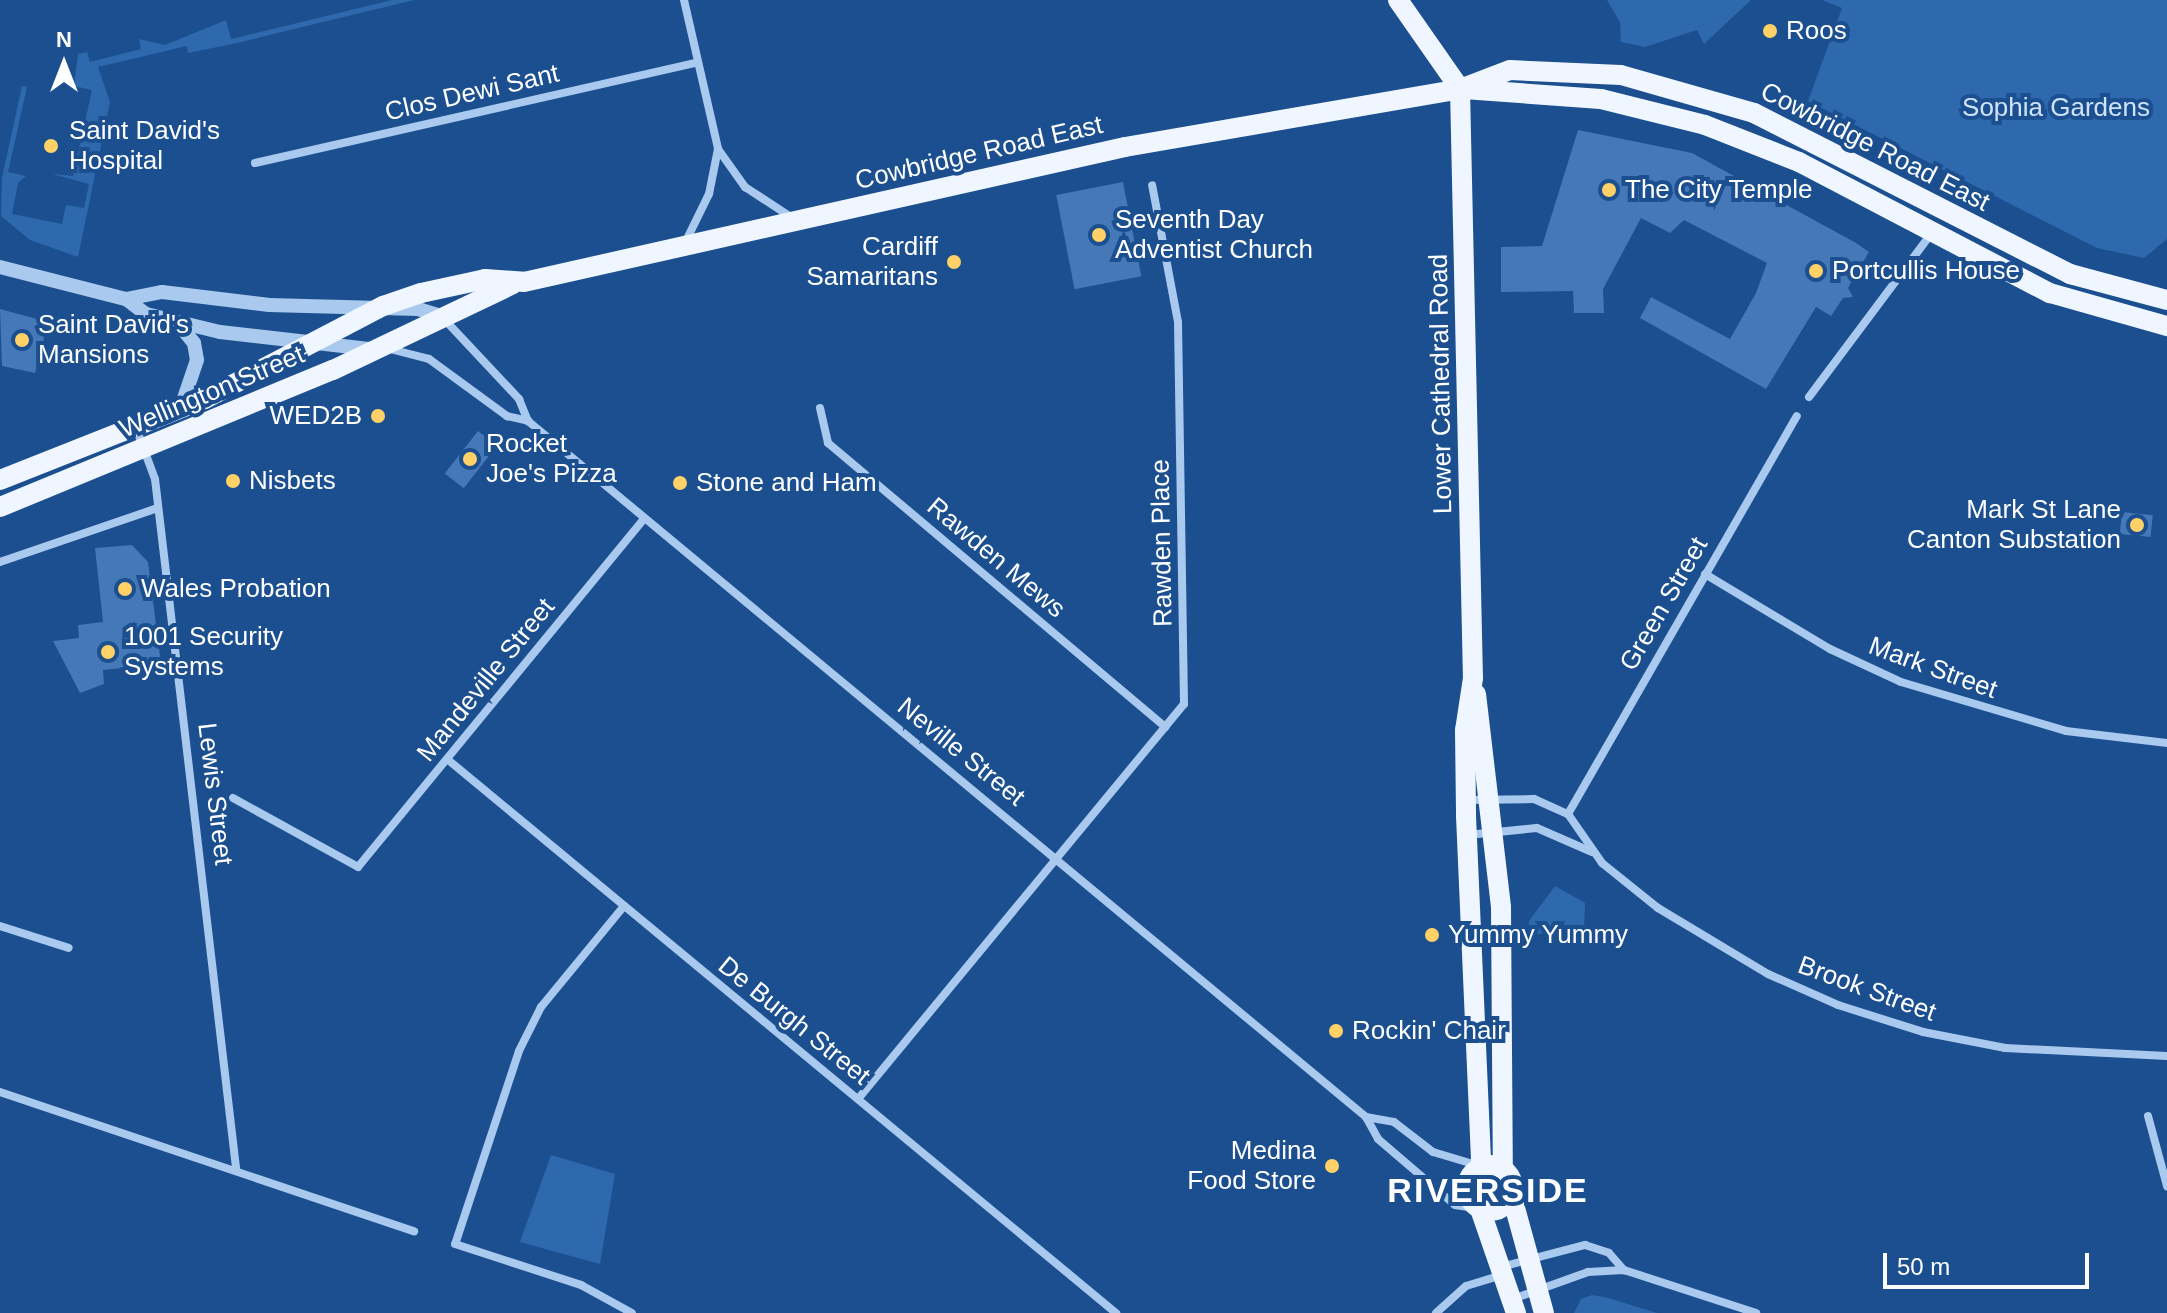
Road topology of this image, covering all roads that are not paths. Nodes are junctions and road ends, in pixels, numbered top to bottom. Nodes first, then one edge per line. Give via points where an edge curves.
1 (684, 0) edge
2 (1398, 0) edge
3 (698, 62) junction
4 (1460, 89) junction
5 (718, 149) junction
6 (255, 163) dead end
7 (1152, 185) dead end
8 (796, 220) junction
9 (1932, 232) junction
10 (683, 246) junction
11 (0, 267) edge
12 (513, 284) junction
13 (126, 299) junction
14 (2167, 300) edge
15 (383, 306) junction
16 (441, 316) junction
17 (177, 322) junction
18 (2167, 326) edge
19 (309, 346) junction
20 (372, 349) junction
21 (1809, 397) dead end
22 (820, 408) dead end
23 (179, 410) junction
24 (1797, 416) dead end
25 (528, 421) junction
26 (136, 428) junction
27 (146, 450) junction
28 (0, 480) edge
29 (0, 507) edge
30 (158, 508) junction
31 (644, 519) junction
32 (0, 562) edge
33 (1705, 574) junction
34 (1473, 678) junction
35 (1165, 727) junction
36 (2167, 743) edge
37 (447, 759) junction
38 (1491, 797) junction
39 (233, 798) dead end
40 (1466, 800) junction
41 (1568, 814) junction
42 (1494, 834) junction
43 (1467, 835) junction
44 (1592, 852) junction
45 (1059, 859) junction
46 (624, 906) junction
47 (0, 926) edge
48 (69, 948) dead end
49 (2167, 1056) edge
50 (0, 1092) edge
51 (858, 1099) junction
52 (2148, 1116) dead end
53 (1366, 1117) junction
54 (1481, 1166) junction
55 (236, 1168) junction
56 (1503, 1168) junction
57 (2167, 1186) edge
58 (1512, 1197) junction
59 (1480, 1209) junction
60 (414, 1231) dead end
61 (1529, 1258) junction
62 (1624, 1270) junction
63 (1501, 1271) junction
64 (1538, 1291) junction
65 (615, 1301) junction
66 (1513, 1306) edge
67 (611, 1313) edge
68 (632, 1313) edge
69 (1116, 1313) edge
70 (1436, 1313) edge
71 (1544, 1313) edge
72 (1756, 1313) edge

1 - 3 street
2 - 4 main road
3 - 5 street
3 - 6 street, Clos Dewi Sant
4 - 8 main road, Cowbridge Road East via 1143,143
4 - 9 main road, Cowbridge Road East via 1601,99 1705,125 1799,162
4 - 14 main road, Cowbridge Road East via 1510,70 1549,68 1589,70 1686,90 1803,135 2070,274
4 - 34 main road, Lower Cathedral Road
5 - 8 street via 745,187
5 - 10 street via 709,194
7 - 35 street, Rawden Place via 1178,322 1184,704
8 - 10 main road, Cowbridge Road East
9 - 18 main road, Cowbridge Road East via 2050,293
9 - 21 street
10 - 12 main road, Cowbridge Road East
11 - 13 street, Cowbridge Road East
12 - 15 main road, Cowbridge Road East via 485,279
12 - 16 main road, Cowbridge Road East
13 - 15 street, Cowbridge Road East via 162,292 290,306
13 - 17 street, Cowbridge Road East via 146,314
15 - 16 street, Cowbridge Road East
15 - 19 main road, Wellington Street
16 - 20 main road, Wellington Street
16 - 25 street, Neville Street via 501,377
17 - 19 street, Cowbridge Road East
17 - 23 street via 194,343 197,360
19 - 20 street, Cowbridge Road East
19 - 23 main road, Wellington Street
20 - 25 street, Neville Street via 407,350 429,359 507,416
20 - 27 main road, Wellington Street
22 - 35 street, Rawden Mews via 828,443
23 - 26 main road, Wellington Street
24 - 33 street, Green Street
25 - 31 street, Neville Street
26 - 27 street, Lewis Street
26 - 28 main road, Wellington Street
27 - 29 main road, Wellington Street
27 - 30 street, Lewis Street
30 - 32 street
30 - 55 street, Lewis Street
31 - 37 street, Mandeville Street
31 - 45 street, Neville Street
33 - 36 street, Mark Street via 1830,649 1901,682 2066,731
33 - 41 street, Green Street
34 - 38 main road, Lower Cathedral Road
34 - 40 main road, Lower Cathedral Road
35 - 45 street, Rawden Place
37 - 39 street, Mandeville Street via 358,867
37 - 46 street, De Burgh Street
38 - 40 street
38 - 41 street via 1534,799
38 - 42 main road, Lower Cathedral Road
40 - 43 main road, Lower Cathedral Road
41 - 44 street, Brook Street
42 - 43 street, Brook Street
42 - 44 street, Brook Street via 1537,828
42 - 56 main road, Lower Cathedral Road
43 - 54 main road, Lower Cathedral Road
44 - 49 street, Brook Street via 1689,929 1798,988 1880,1020 2020,1050
45 - 51 street, Rawden Place
45 - 53 street, Neville Street
46 - 51 street, De Burgh Street
46 - 65 street via 541,1007 519,1051 455,1244
47 - 48 street
50 - 55 street
51 - 69 street, De Burgh Street
52 - 57 street
53 - 54 street, Neville Street via 1394,1122 1433,1152
53 - 59 street, Neville Street via 1378,1139 1455,1205
54 - 56 main road
54 - 59 main road via 1467,1183
55 - 60 street
56 - 58 main road via 1513,1181
58 - 59 main road via 1496,1211
58 - 61 main road
59 - 63 main road
61 - 62 street via 1585,1245 1609,1253
61 - 63 street
61 - 64 main road
62 - 64 street via 1588,1272
62 - 72 street
63 - 66 main road
63 - 70 street via 1454,1294
64 - 66 street
64 - 71 main road
65 - 67 street
65 - 68 street

